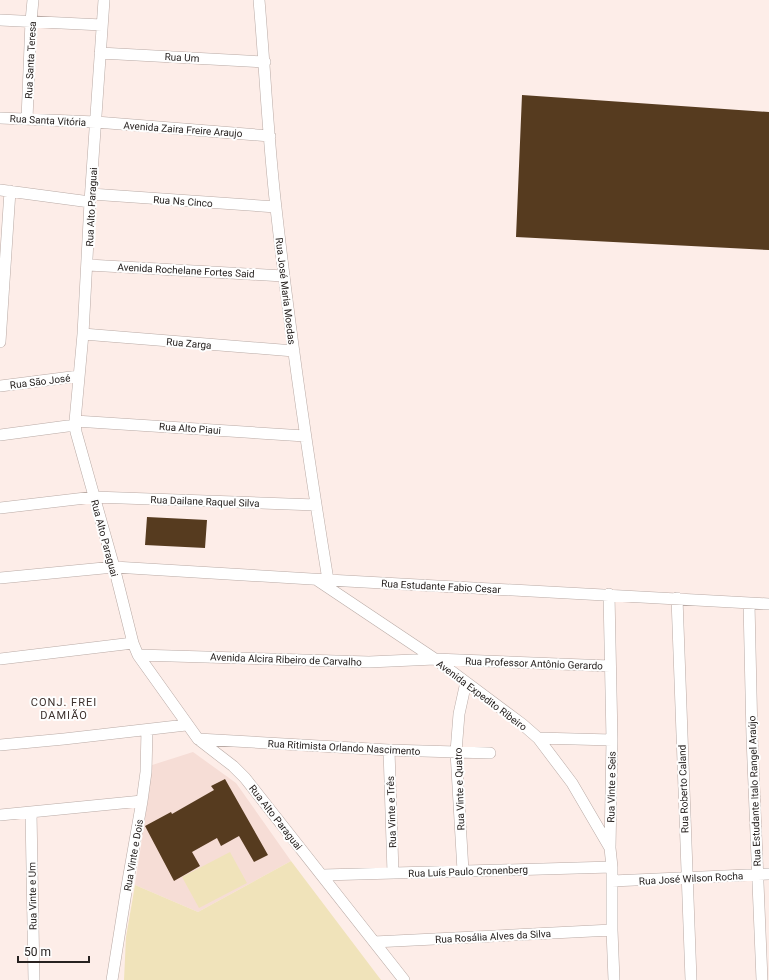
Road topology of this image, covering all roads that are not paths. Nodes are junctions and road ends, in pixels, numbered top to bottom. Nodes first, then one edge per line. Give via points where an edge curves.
1 (33, 0) edge
2 (104, 0) edge
3 (259, 0) edge
4 (0, 20) edge
5 (31, 22) junction
6 (102, 25) junction
7 (100, 53) junction
8 (264, 62) junction
9 (0, 118) edge
10 (27, 119) junction
11 (96, 122) junction
12 (270, 136) junction
13 (5, 190) edge
14 (91, 198) junction
15 (276, 207) junction
16 (88, 265) junction
17 (284, 276) junction
18 (83, 334) junction
19 (0, 342) edge
20 (294, 351) junction
21 (79, 376) junction
22 (0, 386) edge
23 (75, 423) junction
24 (0, 435) edge
25 (305, 436) junction
26 (94, 496) junction
27 (316, 505) junction
28 (0, 508) edge
29 (114, 567) junction
30 (0, 578) edge
31 (316, 580) junction
32 (328, 580) junction
33 (609, 594) junction
34 (677, 598) junction
35 (749, 603) junction
36 (769, 604) edge
37 (133, 643) junction
38 (138, 655) junction
39 (0, 659) edge
40 (435, 659) junction
41 (610, 666) junction
42 (466, 682) junction
43 (186, 725) junction
44 (147, 730) junction
45 (538, 738) junction
46 (198, 739) junction
47 (612, 740) junction
48 (0, 745) edge
49 (389, 750) junction
50 (456, 752) junction
51 (490, 753) dead end
52 (142, 801) junction
53 (31, 812) junction
54 (0, 815) edge
55 (610, 848) junction
56 (612, 867) junction
57 (463, 871) junction
58 (393, 873) junction
59 (769, 874) edge
60 (323, 875) junction
61 (757, 875) junction
62 (687, 878) junction
63 (612, 881) junction
64 (612, 930) junction
65 (374, 942) junction
66 (400, 978) edge
67 (34, 980) edge
68 (112, 980) edge
69 (614, 980) edge
70 (691, 980) edge
71 (762, 980) edge

1 - 5 street, Rua Santa Teresa
2 - 6 street, Rua Alto Paraguai
3 - 8 street, Rua José Maria Moedas
4 - 5 street
5 - 6 street
5 - 10 street, Rua Santa Teresa
6 - 7 street, Rua Alto Paraguai
7 - 8 street, Rua Um
7 - 11 street, Rua Alto Paraguai
8 - 12 street, Rua José Maria Moedas
9 - 10 street, Rua Santa Vitória
10 - 11 street, Rua Santa Vitória
11 - 12 street, Avenida Zaira Freire Araujo
11 - 14 street, Rua Alto Paraguai
12 - 15 street, Rua José Maria Moedas
13 - 14 street, Rua Ns Cinco
13 - 19 street
14 - 15 street, Rua Ns Cinco
14 - 16 street, Rua Alto Paraguai
15 - 17 street, Rua José Maria Moedas
16 - 17 street, Avenida Rochelane Fortes Said
16 - 18 street, Rua Alto Paraguai
17 - 20 street, Rua José Maria Moedas
18 - 20 street, Rua Zarga
18 - 21 street, Rua Alto Paraguai
20 - 25 street, Rua José Maria Moedas
21 - 22 street, Rua São José
21 - 23 street, Rua Alto Paraguai
23 - 24 street, Rua Alto Piaui
23 - 25 street, Rua Alto Piaui
23 - 26 street, Rua Alto Paraguai
25 - 27 street, Rua José Maria Moedas
26 - 27 street, Rua Dailane Raquel Silva
26 - 28 street, Rua Dailane Raquel Silva
26 - 29 street, Rua Alto Paraguai
27 - 32 street, Rua José Maria Moedas
29 - 30 street, Rua Estudante Fabio Cesar
29 - 31 street, Rua Estudante Fabio Cesar
29 - 37 street, Rua Alto Paraguai
31 - 32 street, Rua Estudante Fabio Cesar
31 - 40 street, Avenida Expedito Ribeiro
32 - 33 street, Rua Estudante Fabio Cesar
33 - 34 street, Rua Estudante Fabio Cesar
33 - 41 street, Rua Vinte e Seis
34 - 35 street, Rua Estudante Fabio Cesar
34 - 62 street, Rua Roberto Caland
35 - 36 street, Rua Estudante Fabio Cesar
35 - 61 street, Rua Estudante Italo Rangel Araújo
37 - 38 street, Rua Alto Paraguai
37 - 39 street
38 - 40 street, Avenida Alcira Ribeiro de Carvalho via 369,662
38 - 43 street, Rua Alto Paraguai
40 - 41 street, Rua Professor Antônio Gerardo
40 - 42 street, Avenida Expedito Ribeiro
41 - 47 street, Rua Vinte e Seis
42 - 45 street, Avenida Expedito Ribeiro
42 - 50 street, Rua Vinte e Quatro via 459,714
43 - 44 street
43 - 46 street, Rua Alto Paraguai
44 - 48 street
44 - 52 street, Rua Vinte e Dois
45 - 47 street
45 - 55 street, Avenida Expedito Ribeiro via 572,783
46 - 49 street, Rua Ritimista Orlando Nascimento
46 - 60 street, Rua Alto Paraguai via 245,778
47 - 55 street, Rua Vinte e Seis
49 - 50 street, Rua Ritimista Orlando Nascimento
49 - 58 street, Rua Vinte e Três
50 - 51 street, Rua Ritimista Orlando Nascimento
50 - 57 street, Rua Vinte e Quatro
52 - 53 street
52 - 68 street, Rua Vinte e Dois
53 - 54 street
53 - 67 street, Rua Vinte e Um
55 - 56 street, Rua Vinte e Seis
56 - 57 street, Rua Luís Paulo Cronenberg
56 - 63 street, Rua Vinte e Seis
57 - 58 street, Rua Luís Paulo Cronenberg
58 - 60 street, Rua Luís Paulo Cronenberg
59 - 61 street, Rua José Wilson Rocha
60 - 65 street, Rua Alto Paraguai
61 - 62 street, Rua José Wilson Rocha
61 - 71 street, Rua Estudante Italo Rangel Araújo
62 - 63 street, Rua José Wilson Rocha
62 - 70 street, Rua Roberto Caland
63 - 64 street, Rua Vinte e Seis
64 - 65 street, Rua Rosália Alves da Silva
64 - 69 street, Rua Vinte e Seis
65 - 66 street, Rua Alto Paraguai

